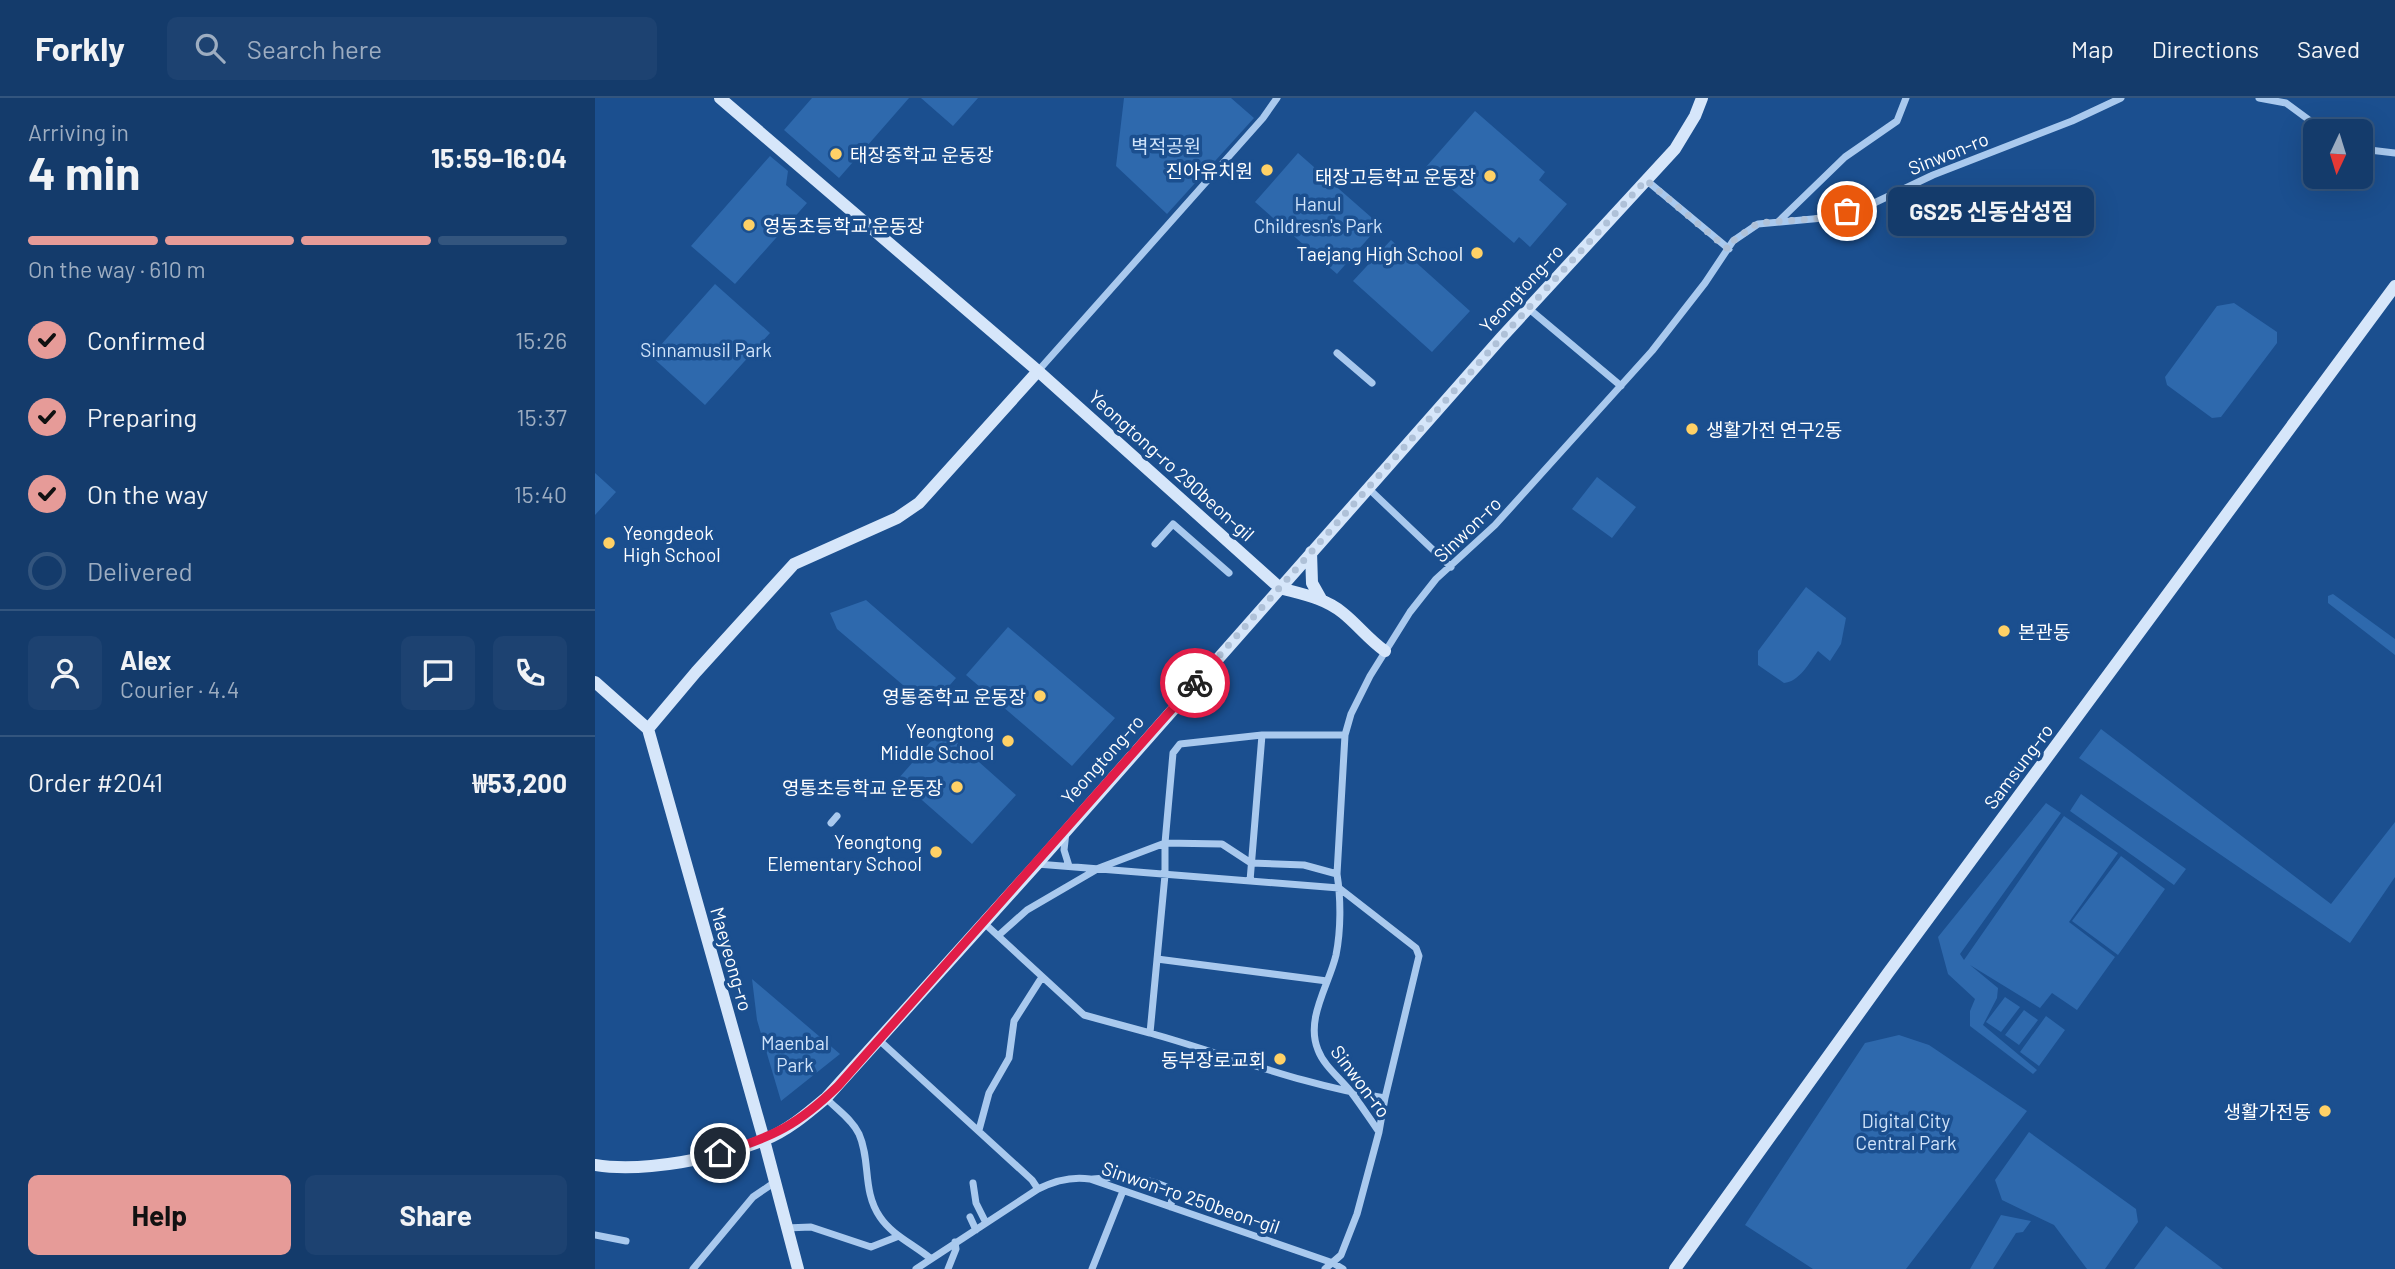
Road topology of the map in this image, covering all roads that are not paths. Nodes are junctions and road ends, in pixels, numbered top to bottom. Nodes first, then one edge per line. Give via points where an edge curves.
1 (720, 98) edge
2 (1277, 98) edge
3 (1702, 98) edge
4 (1906, 98) edge
5 (2121, 98) edge
6 (2259, 98) edge
7 (2308, 119) edge
8 (2373, 150) edge
9 (2395, 153) edge
10 (1646, 180) junction
11 (1779, 222) junction
12 (1728, 249) junction
13 (2395, 286) edge
14 (1528, 308) junction
15 (1337, 353) dead end
16 (1038, 371) junction
17 (1372, 383) dead end
18 (1621, 386) junction
19 (1368, 488) junction
20 (1155, 544) dead end
21 (1311, 552) junction
22 (1451, 567) junction
23 (1229, 573) dead end
24 (1280, 588) junction
25 (1321, 599) junction
26 (1385, 651) junction
27 (595, 682) edge
28 (648, 729) junction
29 (1262, 735) junction
30 (1345, 735) junction
31 (837, 816) dead end
32 (831, 823) dead end
33 (1067, 828) junction
34 (1165, 843) junction
35 (1251, 863) junction
36 (1037, 864) junction
37 (1069, 866) junction
38 (1099, 868) junction
39 (1337, 874) junction
40 (1165, 875) junction
41 (1249, 881) junction
42 (1339, 888) junction
43 (983, 922) junction
44 (999, 936) junction
45 (1157, 960) junction
46 (1042, 977) junction
47 (1327, 981) junction
48 (1150, 1033) junction
49 (879, 1040) junction
50 (1352, 1093) junction
51 (826, 1098) junction
52 (1385, 1098) junction
53 (979, 1130) junction
54 (1379, 1132) junction
55 (764, 1140) junction
56 (595, 1165) edge
57 (1090, 1179) junction
58 (775, 1182) junction
59 (972, 1183) dead end
60 (1038, 1189) junction
61 (1123, 1191) junction
62 (1171, 1207) junction
63 (971, 1217) dead end
64 (986, 1223) junction
65 (786, 1228) junction
66 (975, 1230) junction
67 (595, 1235) edge
68 (899, 1236) junction
69 (627, 1241) dead end
70 (955, 1242) junction
71 (930, 1258) junction
72 (1333, 1262) junction
73 (693, 1269) edge
74 (798, 1269) edge
75 (916, 1269) edge
76 (948, 1269) edge
77 (1092, 1269) edge
78 (1325, 1269) edge
79 (1343, 1269) edge
80 (1675, 1269) edge

1 - 16 street, Yeongtong-ro 290beon-gil
2 - 16 street
3 - 10 street, Yeongtong-ro via 1675,149
4 - 11 street via 1897,121 1845,157
5 - 11 street, Sinwon-ro via 1872,204 1823,218
6 - 7 street via 2286,103
8 - 9 street
10 - 12 street
10 - 14 street, Yeongtong-ro
11 - 12 street, Sinwon-ro via 1758,223
12 - 18 street, Sinwon-ro via 1660,342
13 - 80 street, Samsung-ro
14 - 18 street
14 - 19 street, Yeongtong-ro
15 - 17 street
16 - 24 street, Yeongtong-ro 290beon-gil
16 - 28 street via 919,503 897,518 794,564
18 - 22 street, Sinwon-ro
19 - 21 street, Yeongtong-ro
19 - 22 street
20 - 23 street via 1173,524
21 - 24 street, Yeongtong-ro
21 - 25 street via 1312,583
22 - 26 street, Sinwon-ro via 1409,612
24 - 25 street
24 - 33 street, Yeongtong-ro
25 - 26 street
26 - 30 street, Sinwon-ro
27 - 28 street
28 - 55 street, Maeyeong-ro
29 - 30 street
29 - 34 street via 1176,748
29 - 35 street
30 - 39 street, Sinwon-ro
31 - 32 street
33 - 36 street, Yeongtong-ro
33 - 37 street via 1064,850
34 - 35 street via 1222,844
34 - 38 street
34 - 40 street
35 - 39 street via 1304,865
35 - 41 street
36 - 37 street
36 - 43 street, Yeongtong-ro
37 - 38 street
38 - 40 street
38 - 44 street via 1027,910
39 - 42 street, Sinwon-ro
40 - 41 street
40 - 45 street
41 - 42 street
42 - 47 street, Sinwon-ro via 1338,944
42 - 52 street via 1419,952
43 - 44 street
43 - 49 street, Yeongtong-ro
44 - 46 street
45 - 47 street
45 - 48 street
46 - 48 street via 1084,1015
46 - 53 street via 1014,1021 1009,1058 989,1093
47 - 50 street, Sinwon-ro via 1317,1012 1315,1043 1322,1059
48 - 50 street
49 - 51 street, Yeongtong-ro
49 - 53 street
50 - 52 street
50 - 54 street, Sinwon-ro
51 - 55 street, Yeongtong-ro
51 - 68 street via 859,1135 870,1200
52 - 54 street
53 - 60 street
54 - 72 street, Sinwon-ro via 1357,1214 1341,1255
55 - 56 street, Yeongtong-ro via 698,1159 625,1167
55 - 58 street, Maeyeong-ro
57 - 60 street, Sinwon-ro 250beon-gil via 1059,1181
57 - 61 street, Sinwon-ro 250beon-gil
57 - 62 street via 1150,1181 1169,1188
58 - 65 street, Maeyeong-ro
58 - 73 street via 753,1197
59 - 64 street
60 - 64 street, Sinwon-ro 250beon-gil
61 - 62 street, Sinwon-ro 250beon-gil
61 - 77 street
62 - 72 street, Sinwon-ro 250beon-gil
63 - 66 street
64 - 66 street, Sinwon-ro 250beon-gil
65 - 68 street via 811,1227 871,1247
65 - 74 street, Maeyeong-ro
66 - 70 street, Sinwon-ro 250beon-gil
67 - 69 street
68 - 71 street
70 - 71 street, Sinwon-ro 250beon-gil
70 - 76 street
71 - 75 street, Sinwon-ro 250beon-gil
72 - 78 street, Sinwon-ro
72 - 79 street, Sinwon-ro 250beon-gil

